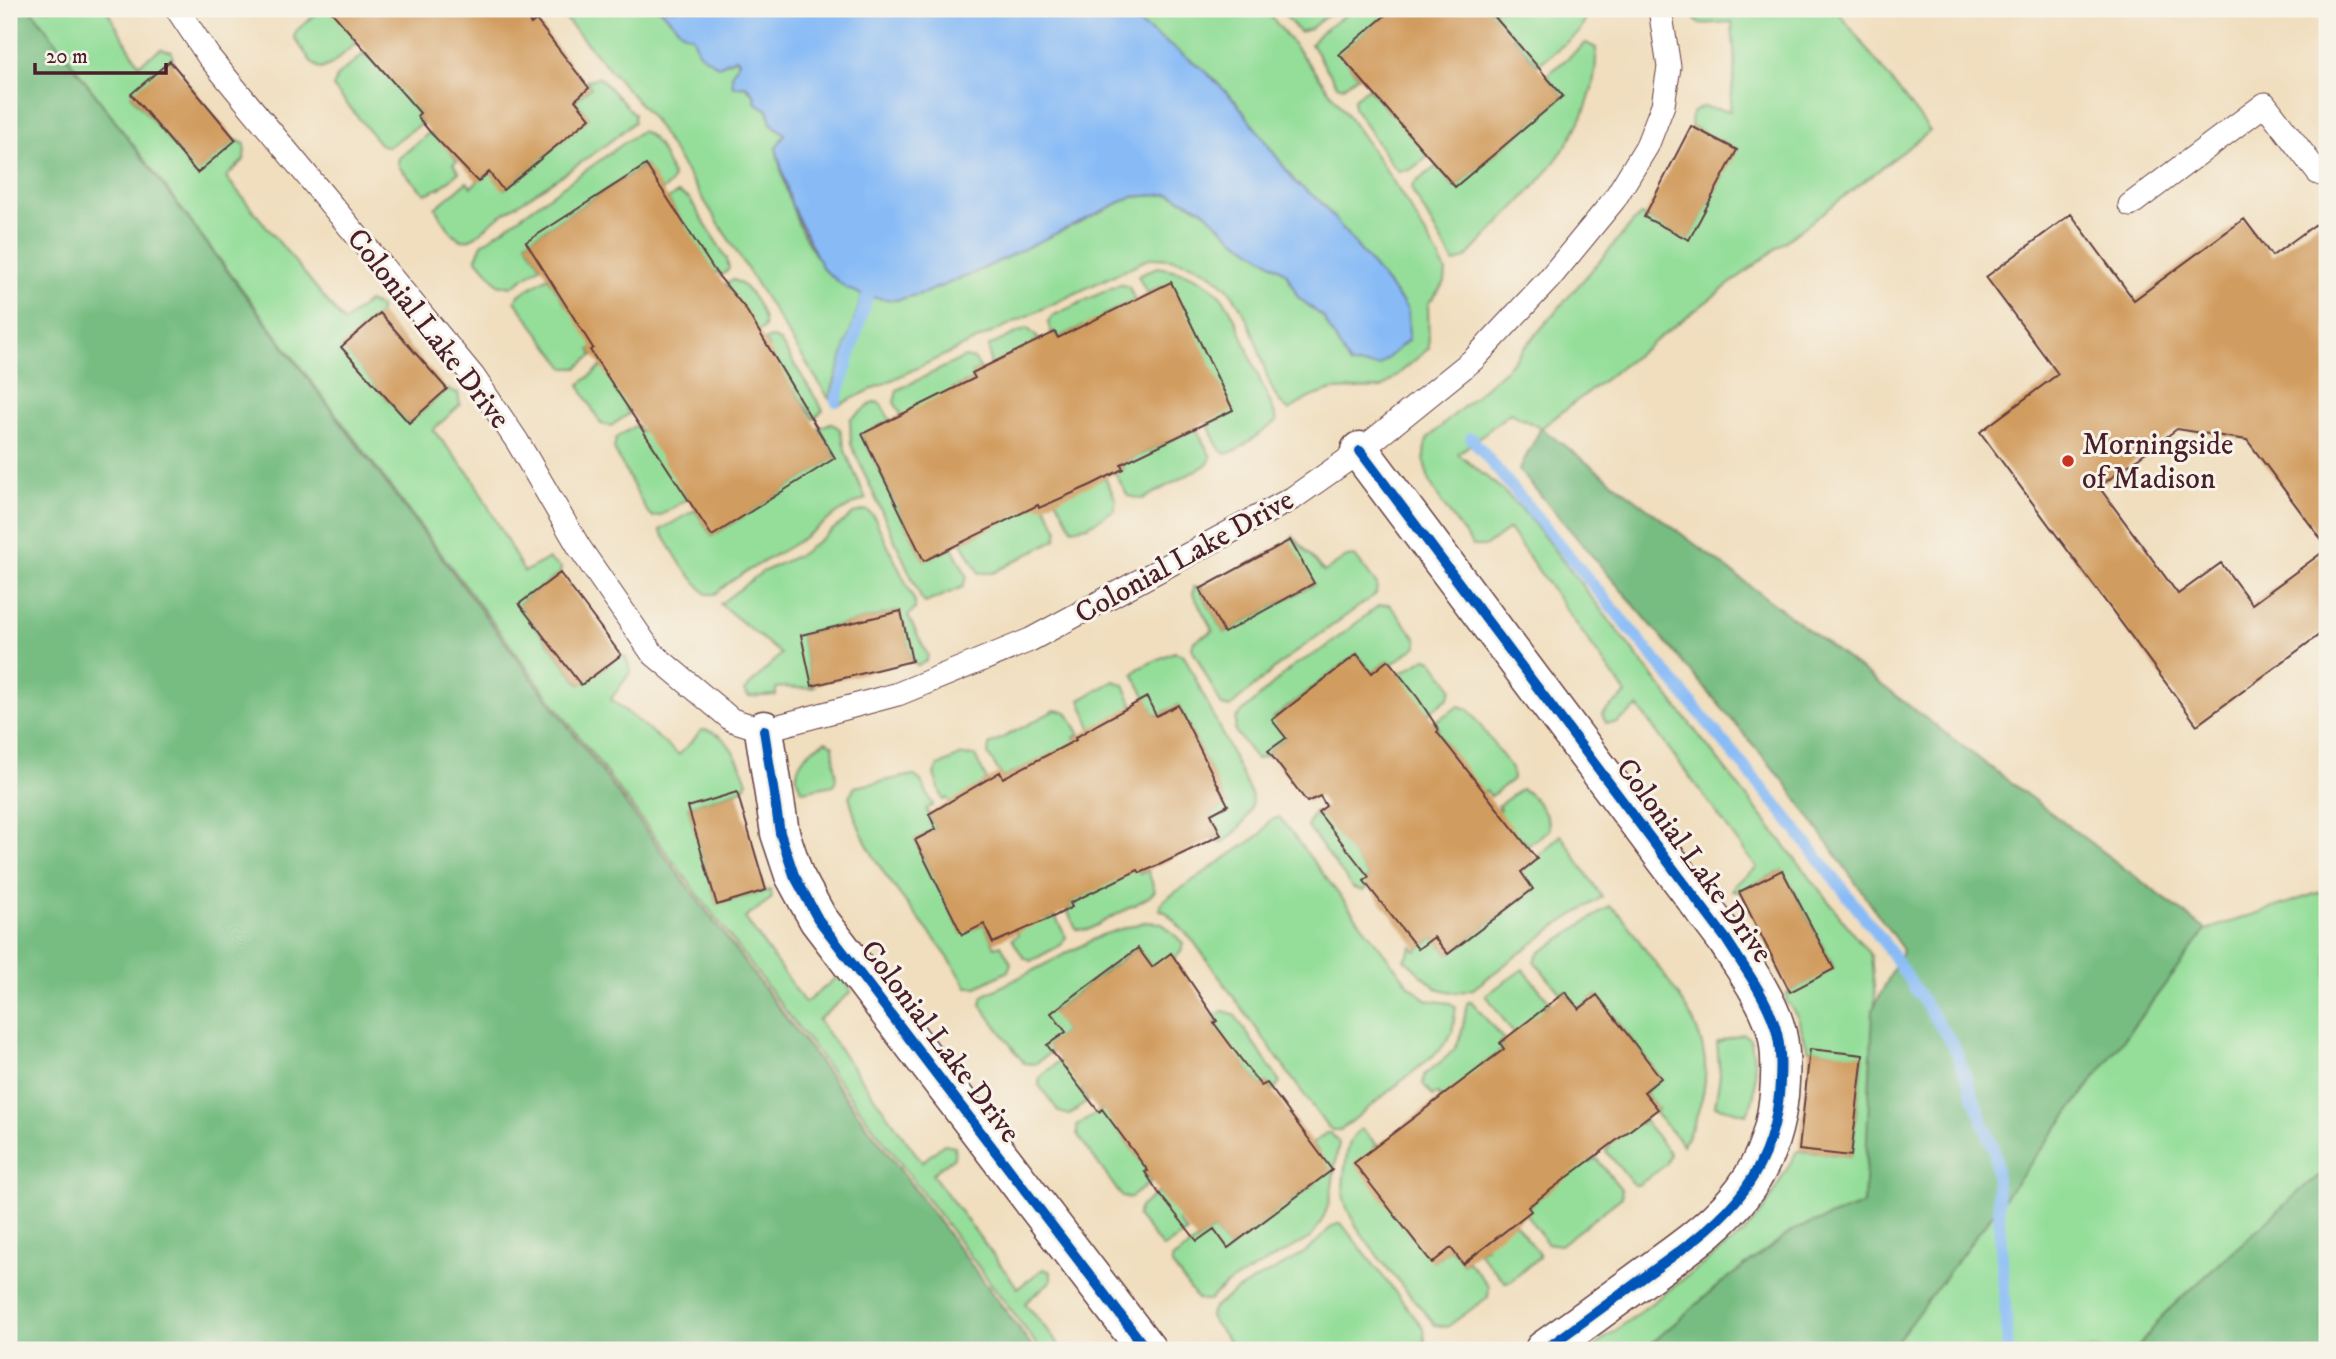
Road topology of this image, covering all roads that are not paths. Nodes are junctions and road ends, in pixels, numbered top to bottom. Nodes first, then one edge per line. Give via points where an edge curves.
1 (177, 9) edge
2 (1660, 9) edge
3 (2327, 176) edge
4 (2130, 205) dead end
5 (1360, 451) junction
6 (764, 730) junction
7 (1147, 1350) edge
8 (1544, 1350) edge

1 - 6 lane, Colonial Lake Drive via 209,57 473,376 579,547 652,653 732,720
2 - 5 lane, Colonial Lake Drive via 1670,67 1663,105 1647,146 1614,201 1474,359
3 - 4 lane via 2318,173 2265,104
5 - 6 lane, Colonial Lake Drive via 1293,498 1030,640 898,694
5 - 8 street, Colonial Lake Drive via 1726,939 1775,1026 1782,1066 1774,1129 1749,1186 1709,1231
6 - 7 street, Colonial Lake Drive via 780,834 794,875 818,919

